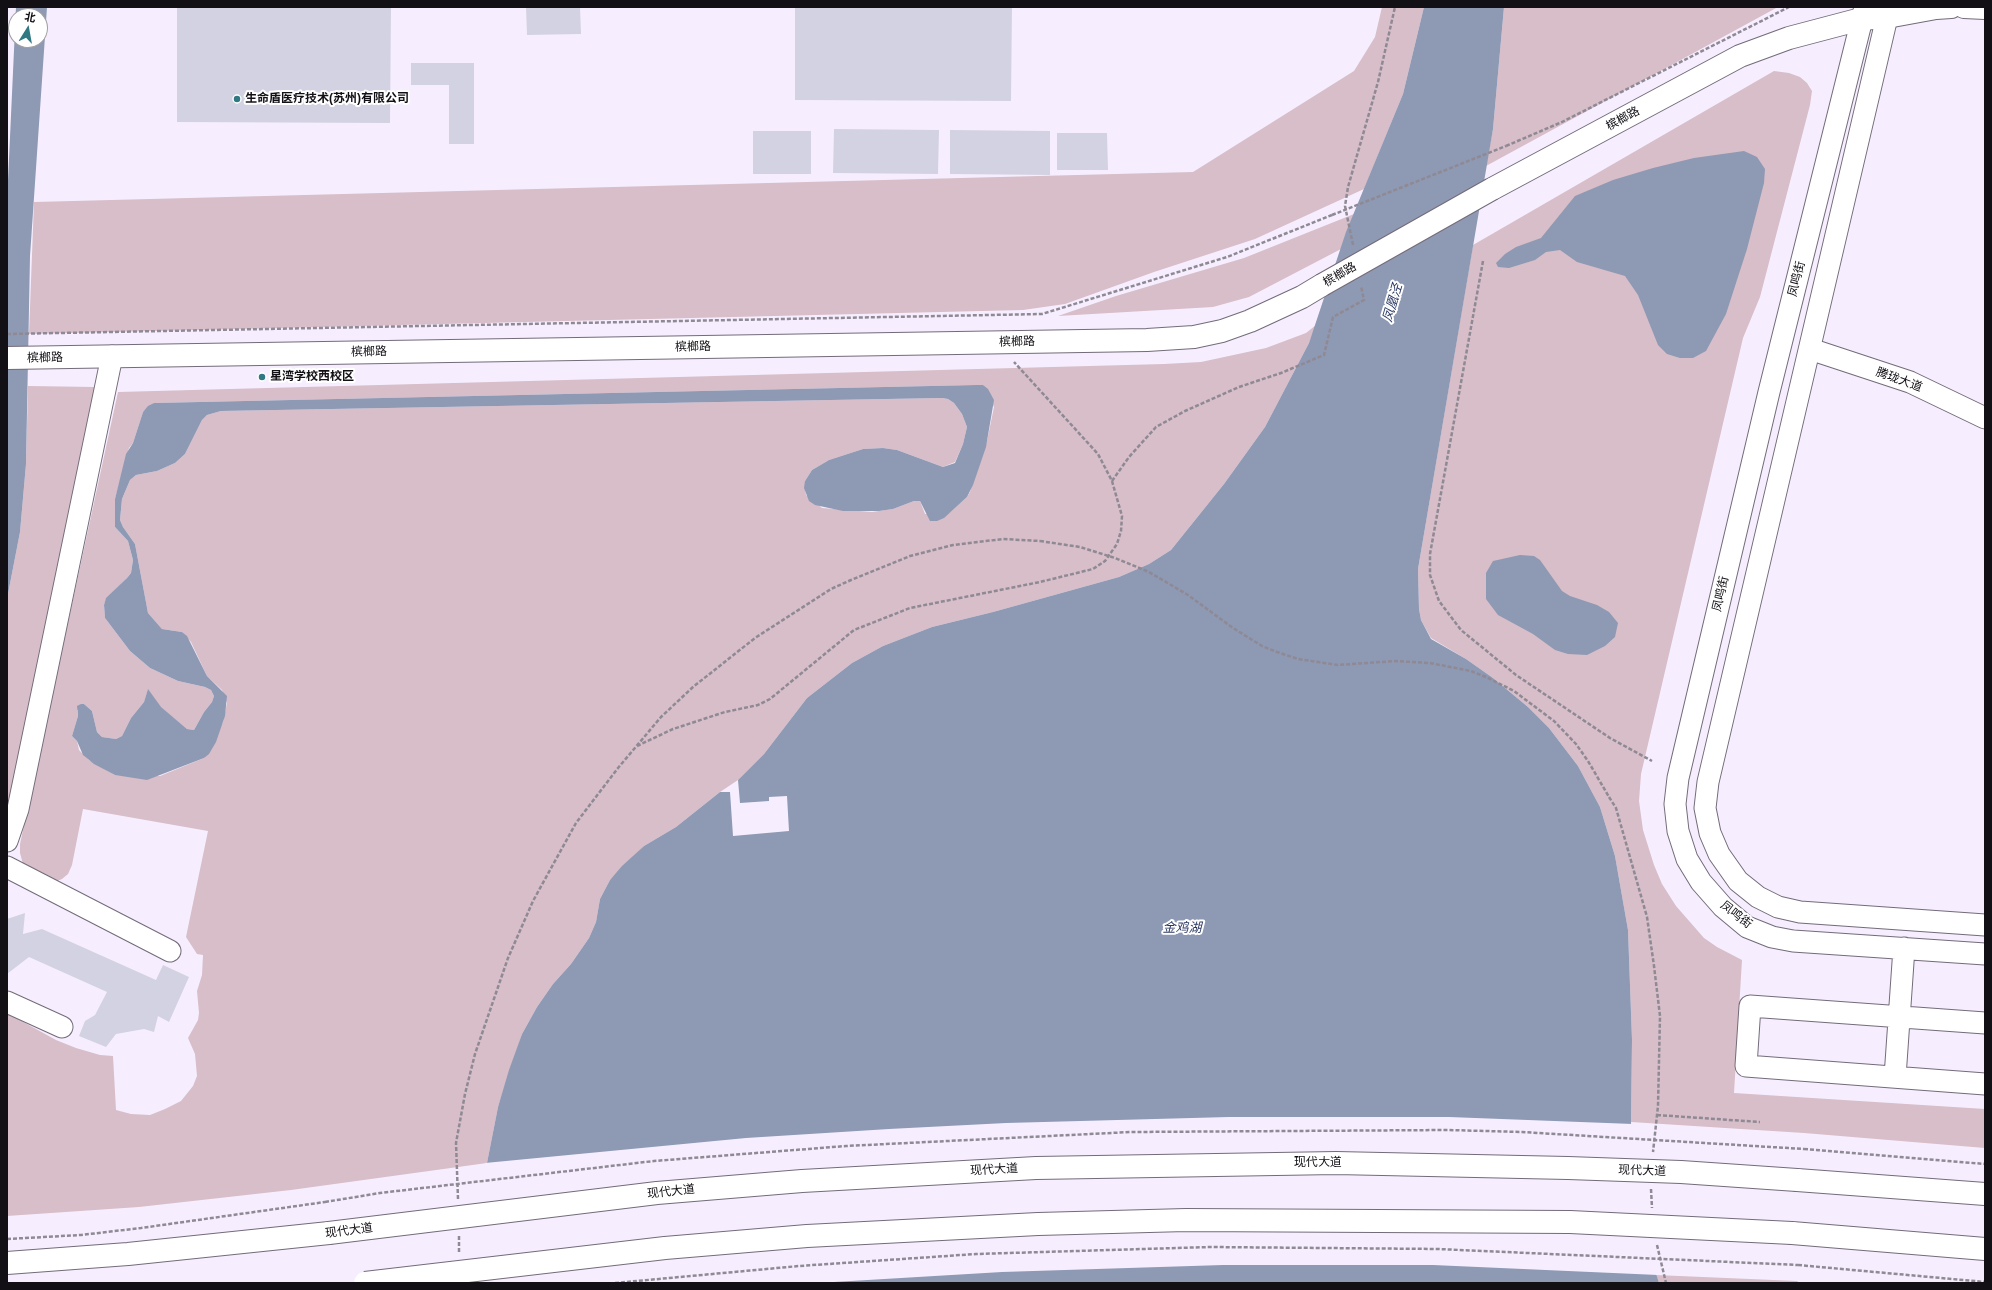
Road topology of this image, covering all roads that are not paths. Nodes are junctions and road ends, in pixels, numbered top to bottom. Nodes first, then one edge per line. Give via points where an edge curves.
1 (1951, 7) edge
2 (1964, 7) edge
3 (1985, 8) edge
4 (1889, 12) edge
5 (1863, 13) edge
6 (1810, 349) junction
7 (112, 356) junction
8 (7, 358) edge
9 (1985, 418) edge
10 (7, 841) edge
11 (7, 867) edge
12 (1985, 925) edge
13 (1904, 948) junction
14 (170, 951) dead end
15 (1985, 954) edge
16 (7, 1002) edge
17 (1899, 1017) junction
18 (1985, 1023) edge
19 (62, 1026) dead end
20 (1895, 1077) junction
21 (1985, 1084) edge
22 (1985, 1194) edge
23 (1985, 1249) edge
24 (7, 1263) edge
25 (365, 1283) edge

1 - 4 main road, 槟榔路
2 - 3 main road
4 - 5 main road, 槟榔路
4 - 6 street
5 - 7 main road, 槟榔路, bridge via 1740,56 1492,190 1302,297 1222,331 1147,340
5 - 13 street, 凤鸣街 via 1769,392 1678,778 1675,804 1678,831 1687,859 1701,882 1723,907 1747,927 1772,937 1793,941
6 - 9 street, 腾珑大道 via 1910,382
6 - 12 street via 1708,782 1705,808 1710,833 1719,854 1738,881 1758,897 1778,907 1800,912
7 - 8 main road, 槟榔路
7 - 10 street via 18,809
11 - 14 street
13 - 15 street, 凤鸣街
13 - 17 street
16 - 19 street
17 - 18 street
17 - 20 street
17 - 20 street via 1750,1006 1746,1066
20 - 21 street
22 - 24 main road, 现代大道, bridge via 1681,1172 1568,1168 1344,1163 1036,1168 802,1181 657,1193 329,1233 128,1254
23 - 25 main road, bridge via 1792,1233 1538,1222 1186,1220 1038,1224 807,1236 665,1248

